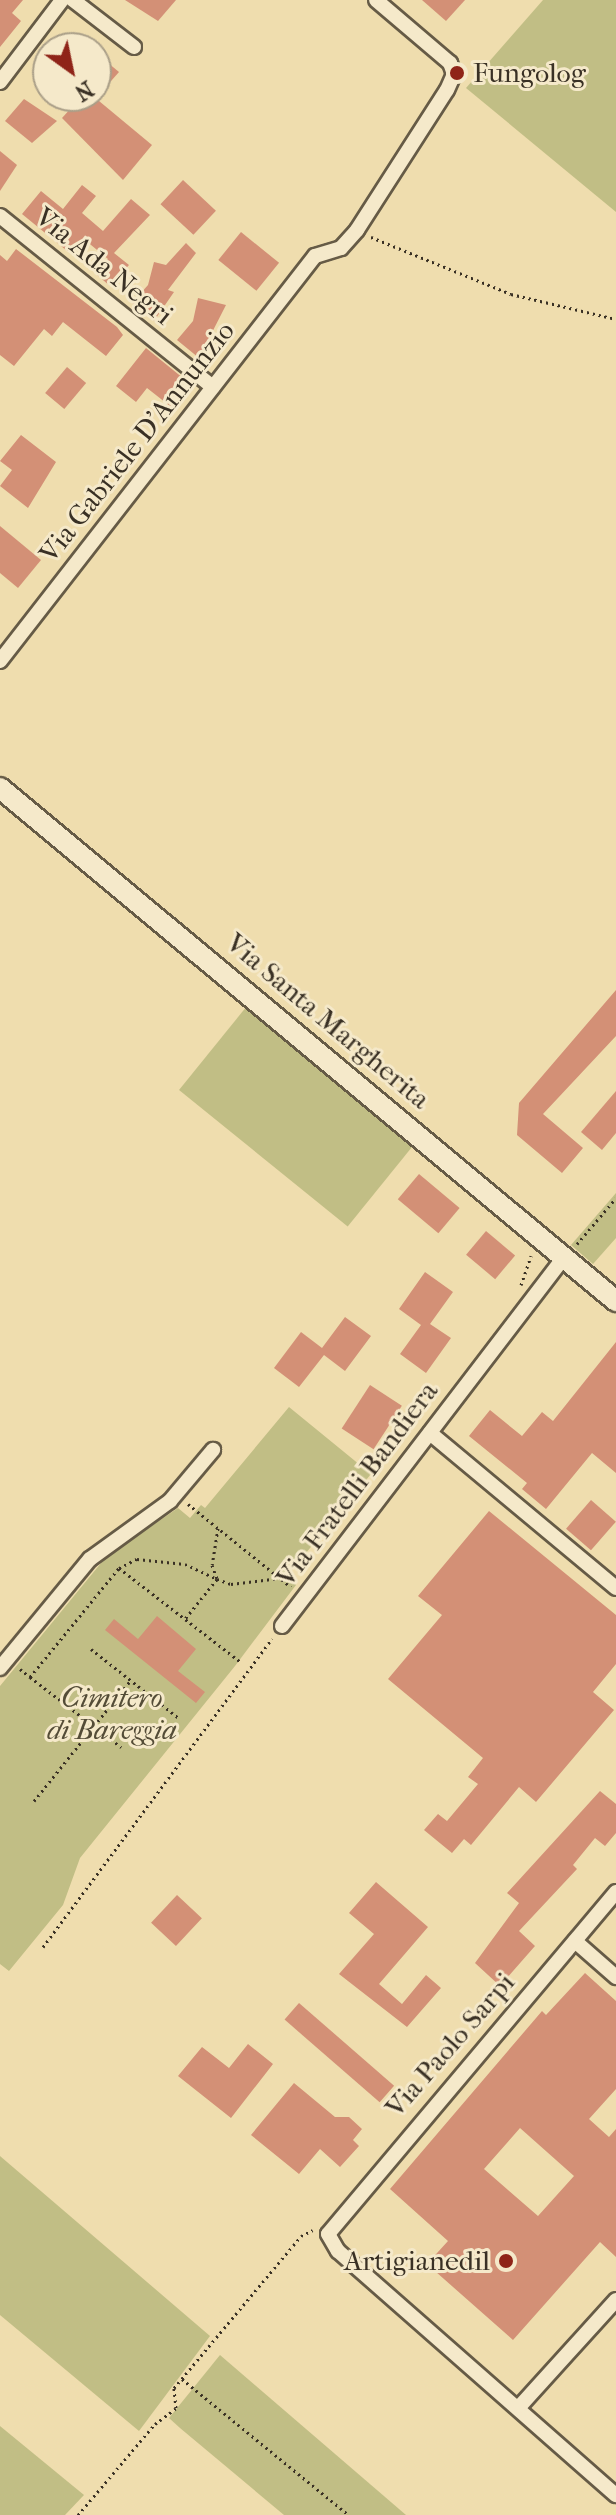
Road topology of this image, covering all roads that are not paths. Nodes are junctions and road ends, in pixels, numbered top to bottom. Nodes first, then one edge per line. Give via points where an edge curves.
1 (62, 0) edge
2 (73, 0) edge
3 (376, 0) edge
4 (134, 47) dead end
5 (0, 82) edge
6 (0, 216) edge
7 (213, 387) junction
8 (0, 661) edge
9 (0, 788) edge
10 (568, 1254) junction
11 (616, 1301) edge
12 (430, 1433) junction
13 (213, 1450) dead end
14 (616, 1588) edge
15 (282, 1626) road end
16 (3, 1660) edge
17 (616, 1892) edge
18 (575, 1941) junction
19 (616, 1977) edge
20 (613, 2311) edge
21 (520, 2406) junction
22 (616, 2495) edge

1 - 5 street
2 - 4 street
3 - 7 street, Via Gabriele D'Annunzio via 450,63 454,74 357,230 341,248 315,256
6 - 7 street, Via Ada Negri
7 - 8 street, Via Gabriele D'Annunzio
9 - 10 street, Via Santa Margherita
10 - 11 street, Via Santa Margherita
10 - 12 street, Via Fratelli Bandiera
12 - 14 street
12 - 15 street, Via Fratelli Bandiera
13 - 16 street via 176,1494 90,1559
17 - 18 street, Via Paolo Sarpi
18 - 19 street
18 - 21 street, Via Paolo Sarpi via 328,2234 338,2251
20 - 21 street
21 - 22 street

